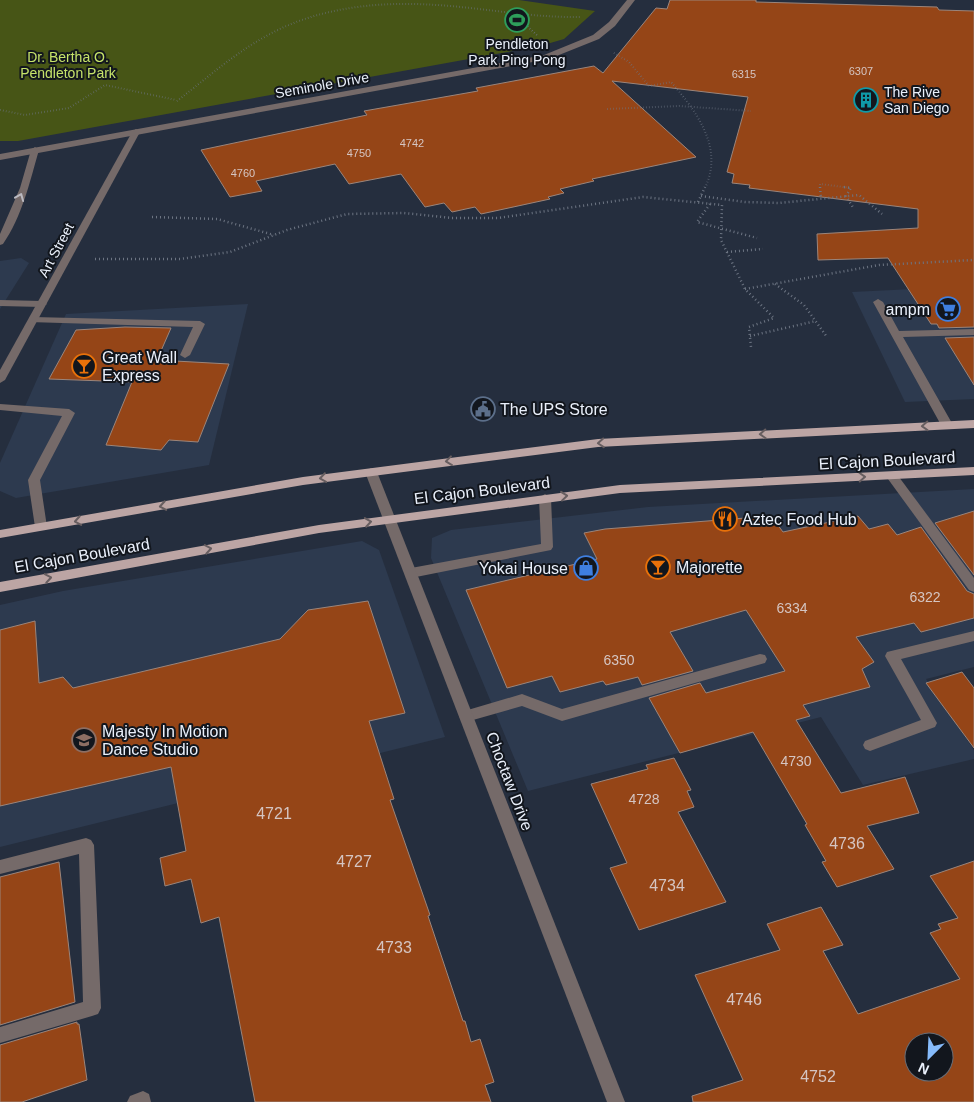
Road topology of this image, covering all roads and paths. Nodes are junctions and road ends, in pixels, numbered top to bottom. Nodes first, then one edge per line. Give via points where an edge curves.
1 (631, 0) edge
2 (524, 15) junction
3 (583, 17) dead end
4 (546, 39) dead end
5 (614, 53) dead end
6 (177, 101) junction
7 (692, 106) junction
8 (174, 107) dead end
9 (607, 109) dead end
10 (0, 110) edge
11 (752, 111) dead end
12 (136, 132) junction
13 (35, 150) junction
14 (0, 157) edge
15 (701, 196) junction
16 (846, 196) junction
17 (821, 199) junction
18 (698, 202) junction
19 (710, 204) junction
20 (854, 209) dead end
21 (882, 214) dead end
22 (152, 217) dead end
23 (722, 228) junction
24 (274, 235) junction
25 (757, 238) dead end
26 (0, 242) edge
27 (762, 248) dead end
28 (727, 252) junction
29 (95, 259) dead end
30 (974, 260) edge
31 (775, 284) junction
32 (744, 289) junction
33 (878, 302) dead end
34 (0, 303) edge
35 (42, 304) junction
36 (33, 320) junction
37 (816, 321) junction
38 (974, 332) edge
39 (897, 334) junction
40 (750, 336) junction
41 (827, 337) dead end
42 (751, 347) dead end
43 (185, 355) dead end
44 (0, 380) edge
45 (0, 407) edge
46 (974, 424) edge
47 (947, 425) junction
48 (974, 471) edge
49 (371, 472) junction
50 (892, 476) junction
51 (545, 498) junction
52 (389, 519) junction
53 (41, 527) junction
54 (0, 534) edge
55 (411, 573) junction
56 (0, 587) edge
57 (974, 587) edge
58 (974, 636) edge
59 (760, 659) dead end
60 (466, 716) junction
61 (870, 745) dead end
62 (0, 866) edge
63 (0, 1035) edge
64 (616, 1102) edge

1 - 12 street, Seminole Drive via 612,24 596,37 546,57
2 - 3 path
2 - 4 path via 529,29
2 - 6 path via 397,3 336,11 251,45
5 - 7 path via 629,62 650,86 671,82
6 - 8 path
6 - 10 path via 104,85 68,108 25,115
7 - 9 path
7 - 11 path
7 - 15 path via 708,135 711,176
12 - 13 street, Seminole Drive
12 - 35 street, Art Street
13 - 14 street, Seminole Drive
26 -> 13 street via 24,188
15 - 17 path via 779,203
15 - 18 path
16 - 17 path
16 - 17 path via 851,188 820,184
16 - 20 path
16 - 21 path via 859,195
18 - 19 path
18 - 24 path via 642,197 498,218 404,213 347,214
19 - 23 path via 722,205
19 - 23 path via 697,222
22 - 24 path via 217,219
23 - 25 path
23 - 28 path via 721,240
24 - 29 path via 230,252 197,257
27 - 28 path
28 - 32 path
30 - 31 path via 878,265
31 - 32 path
31 - 37 path via 804,306
32 - 40 path via 774,318 749,327
33 - 39 street
34 - 35 street
35 - 36 street, Art Street
36 - 43 street via 200,324
36 - 44 street, Art Street
37 - 40 path
37 - 41 path
38 - 39 street
39 - 47 street
40 - 42 path
45 - 53 street via 69,413 34,480
46 - 47 main road, El Cajon Boulevard
47 -> 49 main road, El Cajon Boulevard via 598,443
48 - 50 main road, El Cajon Boulevard
49 - 52 street, Choctaw Drive
49 -> 53 main road, El Cajon Boulevard
51 -> 50 main road, El Cajon Boulevard via 620,489
50 - 57 street
51 - 52 main road, El Cajon Boulevard
51 - 55 street via 546,547
52 - 55 street, Choctaw Drive
56 -> 52 main road, El Cajon Boulevard
53 - 54 main road, El Cajon Boulevard
55 - 60 street, Choctaw Drive
58 - 61 street via 892,656 930,723
59 - 60 street via 562,715 522,700
60 - 64 street, Choctaw Drive
62 - 63 street via 86,846 92,1008

